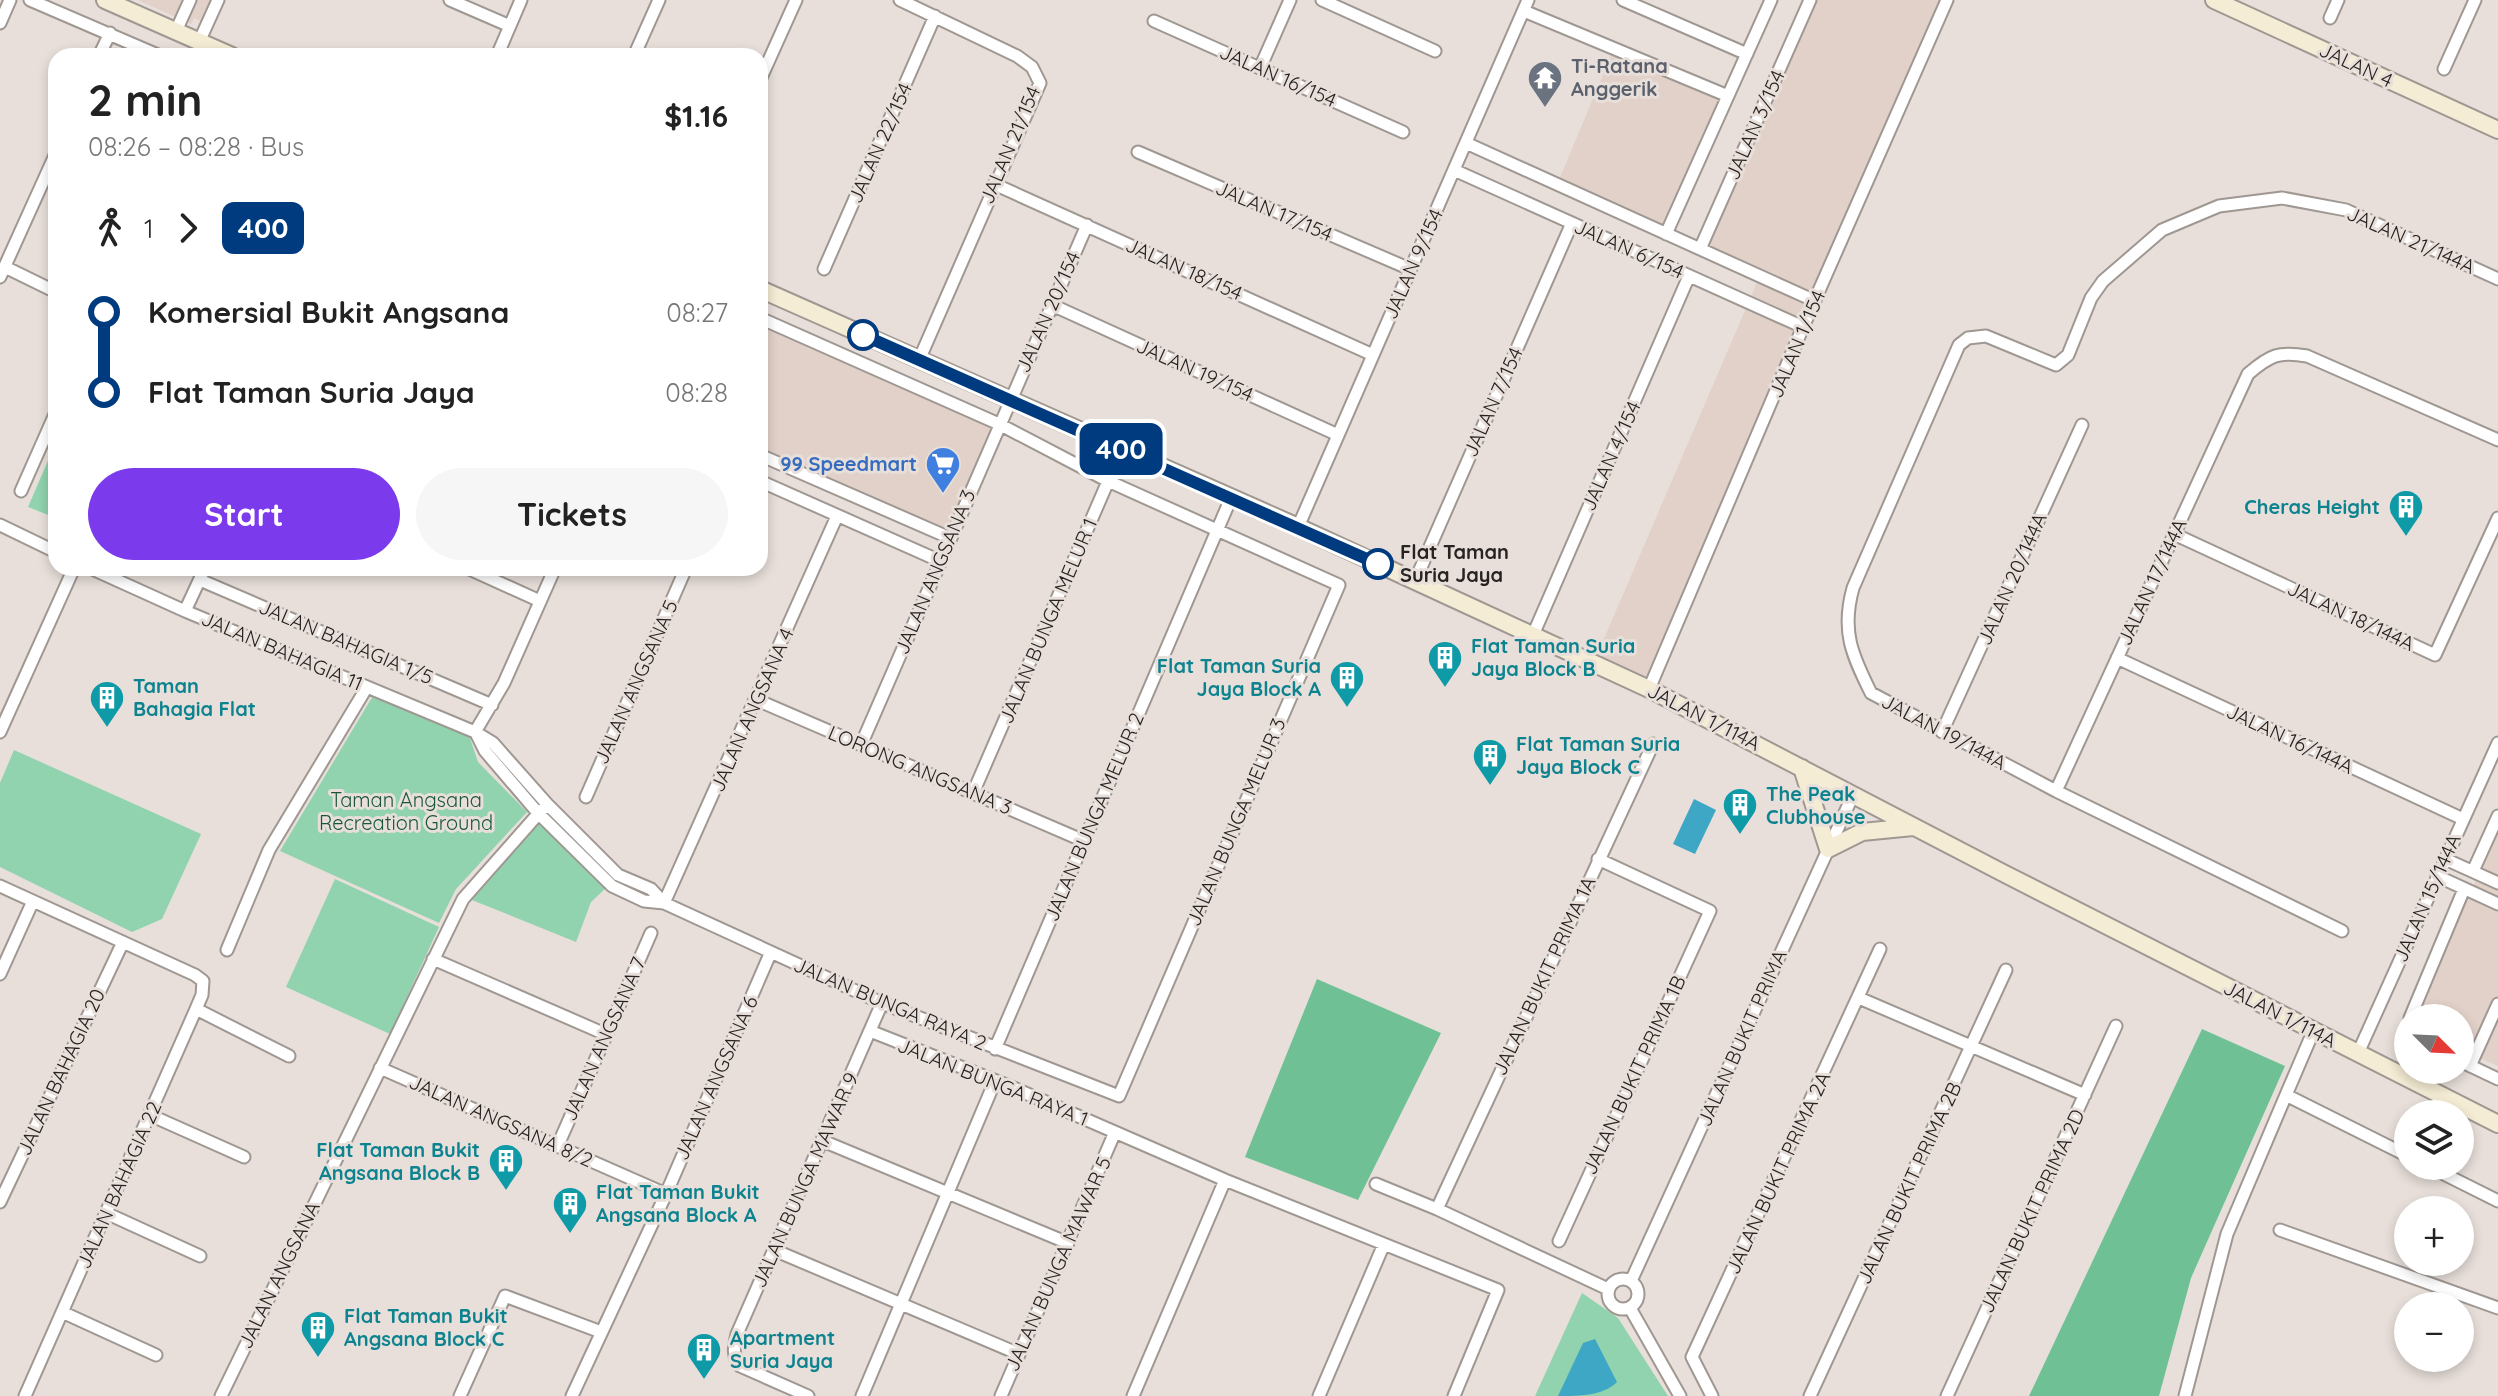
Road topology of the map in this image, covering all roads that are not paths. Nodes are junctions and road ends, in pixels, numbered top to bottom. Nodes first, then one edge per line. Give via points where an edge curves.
1 (10, 0) edge
2 (30, 0) edge
3 (105, 0) edge
4 (190, 0) edge
5 (218, 0) edge
6 (450, 0) edge
7 (521, 0) edge
8 (659, 0) edge
9 (796, 0) edge
10 (900, 0) edge
11 (1290, 0) edge
12 (1322, 0) edge
13 (1623, 0) edge
14 (1771, 0) edge
15 (1810, 0) edge
16 (1947, 0) edge
17 (2214, 0) edge
18 (2338, 0) edge
19 (2475, 0) edge
20 (1526, 6) edge
21 (935, 16) junction
22 (2330, 18) dead end
23 (1154, 21) dead end
24 (0, 23) edge
25 (510, 26) junction
26 (176, 31) junction
27 (110, 33) junction
28 (199, 42) junction
29 (103, 48) edge
30 (143, 48) edge
31 (213, 48) edge
32 (500, 48) edge
33 (638, 48) edge
34 (1435, 51) dead end
35 (1747, 54) junction
36 (768, 62) edge
37 (1260, 68) junction
38 (2444, 69) dead end
39 (1728, 96) junction
40 (2498, 130) edge
41 (1403, 132) dead end
42 (1466, 143) junction
43 (1138, 152) dead end
44 (1454, 170) junction
45 (48, 171) edge
46 (994, 184) junction
47 (1572, 223) junction
48 (1087, 225) junction
49 (1666, 234) junction
50 (1700, 249) junction
51 (824, 269) dead end
52 (1410, 269) junction
53 (2, 272) edge
54 (1689, 276) junction
55 (2498, 279) edge
56 (48, 289) edge
57 (768, 293) edge
58 (1815, 301) junction
59 (1052, 305) junction
60 (768, 322) edge
61 (1803, 327) junction
62 (1373, 355) junction
63 (1952, 356) joint
64 (919, 360) junction
65 (1010, 400) junction
66 (999, 424) junction
67 (2082, 425) dead end
68 (48, 430) edge
69 (1338, 435) junction
70 (2498, 440) edge
71 (1122, 449) junction
72 (768, 458) edge
73 (1108, 481) junction
74 (768, 485) edge
75 (21, 491) dead end
76 (1231, 498) junction
77 (837, 516) junction
78 (2498, 518) edge
79 (0, 525) edge
80 (1298, 527) junction
81 (1217, 530) junction
82 (2174, 534) junction
83 (950, 538) junction
84 (48, 548) edge
85 (940, 561) junction
86 (70, 576) edge
87 (108, 576) edge
88 (201, 576) edge
89 (206, 576) edge
90 (485, 576) edge
91 (551, 576) edge
92 (683, 576) edge
93 (1415, 581) junction
94 (540, 601) junction
95 (185, 611) junction
96 (1533, 635) junction
97 (2117, 658) junction
98 (367, 687) junction
99 (1649, 689) junction
100 (757, 700) junction
101 (492, 705) junction
102 (0, 732) edge
103 (475, 732) junction
104 (1942, 732) junction
105 (2498, 743) edge
106 (1653, 744) dead end
107 (861, 745) junction
108 (1802, 768) junction
109 (2056, 791) junction
110 (973, 793) junction
111 (1853, 795) junction
112 (586, 797) dead end
113 (547, 804) junction
114 (538, 813) junction
115 (2498, 816) edge
116 (2463, 819) junction
117 (1914, 826) junction
118 (1084, 841) junction
119 (1828, 849) junction
120 (1598, 859) junction
121 (2445, 859) junction
122 (2473, 871) junction
123 (2437, 876) junction
124 (2498, 883) edge
125 (0, 886) edge
126 (2464, 889) junction
127 (33, 901) junction
128 (664, 903) junction
129 (2498, 904) edge
130 (2342, 931) dead end
131 (651, 933) dead end
132 (123, 942) junction
133 (1880, 949) dead end
134 (227, 950) dead end
135 (770, 954) junction
136 (433, 959) junction
137 (2006, 970) dead end
138 (0, 974) edge
139 (1859, 998) junction
140 (882, 1003) junction
141 (2415, 1004) edge
142 (2498, 1004) edge
143 (196, 1009) junction
144 (2116, 1026) dead end
145 (870, 1031) junction
146 (2313, 1032) junction
147 (605, 1034) junction
148 (1972, 1046) junction
149 (2474, 1048) edge
150 (995, 1049) junction
151 (2358, 1053) junction
152 (289, 1056) dead end
153 (380, 1068) junction
154 (2474, 1068) edge
155 (2498, 1079) edge
156 (995, 1081) junction
157 (2085, 1095) junction
158 (2286, 1095) junction
159 (1119, 1096) joint
160 (150, 1115) junction
161 (2498, 1124) edge
162 (1115, 1132) junction
163 (823, 1141) junction
164 (558, 1145) junction
165 (2394, 1149) edge
166 (244, 1157) dead end
167 (1225, 1180) junction
168 (2456, 1180) edge
169 (1376, 1184) dead end
170 (949, 1193) junction
171 (666, 1194) junction
172 (2498, 1201) edge
173 (0, 1202) edge
174 (1437, 1209) junction
175 (106, 1213) junction
176 (2280, 1230) dead end
177 (1559, 1241) dead end
178 (1068, 1243) junction
179 (1384, 1244) junction
180 (774, 1250) junction
181 (200, 1256) dead end
182 (1631, 1281) junction
183 (1608, 1289) junction
184 (901, 1306) junction
185 (1630, 1308) junction
186 (2498, 1308) edge
187 (62, 1312) junction
188 (601, 1332) junction
189 (1019, 1354) junction
190 (156, 1355) dead end
191 (787, 1392) edge
192 (25, 1396) edge
193 (221, 1396) edge
194 (460, 1396) edge
195 (572, 1396) edge
196 (808, 1396) edge
197 (862, 1396) edge
198 (1001, 1396) edge
199 (1133, 1396) edge
200 (1319, 1396) edge
201 (1454, 1396) edge
202 (1680, 1396) edge
203 (1712, 1396) edge
204 (1810, 1396) edge
205 (1947, 1396) edge
206 (2185, 1396) edge

1 - 24 street
2 - 27 street
3 - 26 street
4 - 26 street
5 - 28 street
6 - 25 street
7 - 25 street
8 - 33 street
9 - 36 street
10 - 21 street, JALAN 21/154
11 - 37 street via 1273,28
12 - 34 street
13 - 35 street
14 - 35 street, JALAN 3/154
15 - 50 street, JALAN 3/154
16 - 58 street, JALAN 1/154
17 - 40 street, JALAN 4
18 - 22 street
19 - 38 street
20 - 39 street
20 - 42 street, JALAN 9/154
21 - 46 street, JALAN 21/154 via 1017,56 1032,67 1040,83
21 - 51 street, JALAN 22/154
23 - 37 street, JALAN 16/154
25 - 32 street
26 - 28 street
27 - 29 street
27 - 30 street
28 - 31 street
35 - 39 street, JALAN 3/154
37 - 41 street, JALAN 16/154
39 - 49 street, JALAN 3/154
42 - 44 street, JALAN 9/154
42 - 49 street
43 - 52 street, JALAN 17/154
44 - 47 street, JALAN 6/154
44 - 52 street, JALAN 9/154
45 - 53 street
46 - 48 street, JALAN 18/154
46 - 64 street, JALAN 21/154
47 - 54 street, JALAN 6/154
47 - 93 street, JALAN 7/154
48 - 59 street, JALAN 20/154
48 - 62 street, JALAN 18/154
49 - 50 street
50 - 58 street
52 - 62 street, JALAN 9/154
53 - 56 street
54 - 61 street, JALAN 6/154
54 - 96 street, JALAN 4/154
55 - 63 street, JALAN 21/144A via 2346,210 2282,198 2219,206 2162,230 2103,281 2068,355 2056,365 1986,336 1968,338
57 - 64 street, JALAN 1/114A
58 - 61 street, JALAN 1/154
59 - 65 street, JALAN 20/154
59 - 69 street, JALAN 19/154
60 - 66 street, JALAN BUNGA MELUR 3
61 - 99 street, JALAN 1/154
62 - 69 street, JALAN 9/154
63 - 104 street, JALAN 19/144A via 1853,588 1846,628 1871,693
64 - 65 street, JALAN 1/114A
65 - 66 street, JALAN ANGSANA 3
65 - 71 street, JALAN 1/114A
66 - 73 street, JALAN BUNGA MELUR 3
66 - 83 street, JALAN ANGSANA 3
67 - 104 street, JALAN 20/144A
68 - 75 street
69 - 80 street, JALAN 9/154
70 - 82 street, JALAN 17/144A via 2307,356 2285,352 2248,374
71 - 73 street, JALAN BUNGA MELUR 1
71 - 76 street, JALAN 1/114A
72 - 83 street
73 - 81 street, JALAN BUNGA MELUR 3
73 - 110 street, JALAN BUNGA MELUR 1
74 - 77 street
76 - 80 street, JALAN 1/114A
76 - 81 street, JALAN BUNGA MELUR 2
77 - 85 street
77 - 100 street, JALAN ANGSANA 4
78 - 82 street, JALAN 18/144A via 2435,655
79 - 84 street
80 - 93 street, JALAN 1/114A
81 - 118 street, JALAN BUNGA MELUR 2
81 - 159 street, JALAN BUNGA MELUR 3 via 1339,585
82 - 97 street, JALAN 17/144A
83 - 85 street, JALAN ANGSANA 3
85 - 107 street, JALAN ANGSANA 3
86 - 102 street
87 - 95 street, JALAN BAHAGIA 11
88 - 95 street
89 - 101 street, JALAN BAHAGIA 1/5
90 - 94 street
91 - 94 street
92 - 112 street, JALAN ANGSANA 5
93 - 96 street, JALAN 1/114A
94 - 101 street
95 - 98 street, JALAN BAHAGIA 11
96 - 99 street, JALAN 1/114A
97 - 109 street, JALAN 17/144A
97 - 116 street, JALAN 16/144A
98 - 103 street, JALAN BAHAGIA 11
98 - 134 street via 269,850
99 - 108 street, JALAN 1/114A
100 - 107 street, LORONG ANGSANA 3
100 - 128 street, JALAN ANGSANA 4
101 - 103 street
103 - 113 street, JALAN BUNGA RAYA 2 via 493,743
103 - 114 street, JALAN BUNGA RAYA 2
104 - 109 street, JALAN 19/144A
105 - 116 street, JALAN 15/144A
106 - 120 street, JALAN BUKIT PRIMA 1A
107 - 110 street, LORONG ANGSANA 3
108 - 111 street, JALAN 1/114A
108 - 119 street
109 - 130 street, JALAN 19/144A
110 - 118 street, LORONG ANGSANA 3
111 - 117 street, JALAN 1/114A
111 - 119 street, JALAN BUKIT PRIMA
113 - 114 street, JALAN ANGSANA
113 - 128 street, JALAN BUNGA RAYA 2 via 618,875 651,889
114 - 128 street, JALAN BUNGA RAYA 2 via 612,886 644,901
114 - 136 street, JALAN ANGSANA via 463,899
115 - 122 street, JALAN 15/144A
116 - 121 street, JALAN 15/144A
117 - 119 street via 1862,832
117 - 146 street, JALAN 1/114A
118 - 150 street, JALAN BUNGA MELUR 2
119 - 182 street, JALAN BUKIT PRIMA
120 - 174 street, JALAN BUKIT PRIMA 1A
120 - 177 street, JALAN BUKIT PRIMA 1B via 1710,911
121 - 122 street
121 - 123 street, JALAN 15/144A
122 - 124 street
123 - 126 street
123 - 151 street, JALAN 15/144A
125 - 127 street
126 - 129 street
126 - 141 street, JALAN 15/144A
127 - 132 street
127 - 138 street
128 - 135 street, JALAN BUNGA RAYA 2
131 - 147 street, JALAN ANGSANA 7
132 - 143 street, JALAN BAHAGIA 22 via 203,981
132 - 173 street, JALAN BAHAGIA 20
133 - 139 street, JALAN BUKIT PRIMA 2A
135 - 140 street, JALAN BUNGA RAYA 2
135 - 171 street, JALAN ANGSANA 6
136 - 147 street
136 - 153 street, JALAN ANGSANA
137 - 148 street, JALAN BUKIT PRIMA 2B
139 - 148 street
139 - 203 street, JALAN BUKIT PRIMA 2A via 1692,1357
140 - 145 street, JALAN BUNGA MAWAR 9
140 - 150 street, JALAN BUNGA RAYA 2
142 - 149 street
143 - 152 street
143 - 160 street, JALAN BAHAGIA 22
144 - 157 street, JALAN BUKIT PRIMA 2D
145 - 156 street, JALAN BUNGA RAYA 1
145 - 163 street, JALAN BUNGA MAWAR 9
146 - 151 street, JALAN 1/114A
146 - 158 street
147 - 164 street, JALAN ANGSANA 7
148 - 157 street
148 - 204 street, JALAN BUKIT PRIMA 2B
150 - 159 street, JALAN BUNGA RAYA 2
151 - 161 street, JALAN 1/114A
153 - 164 street, JALAN ANGSANA 8/2
153 - 193 street, JALAN ANGSANA
154 - 155 street
156 - 162 street, JALAN BUNGA RAYA 1
156 - 170 street
157 - 205 street, JALAN BUKIT PRIMA 2D
158 - 165 street
158 - 206 street via 2227,1234
160 - 166 street
160 - 175 street, JALAN BAHAGIA 22
162 - 167 street
162 - 178 street, JALAN BUNGA MAWAR 5
163 - 170 street
163 - 180 street, JALAN BUNGA MAWAR 9
164 - 171 street, JALAN ANGSANA 8/2
167 - 179 street
167 - 199 street
168 - 172 street
169 - 174 street
170 - 178 street
170 - 184 street
171 - 188 street, JALAN ANGSANA 6
174 - 183 street
175 - 181 street
175 - 187 street, JALAN BAHAGIA 22
176 - 186 street
178 - 189 street, JALAN BUNGA MAWAR 5
179 - 200 street
179 - 201 street via 1498,1290
180 - 184 street
180 - 191 street, JALAN BUNGA MAWAR 9 via 734,1349 740,1366
182 - 183 street via 1620,1279
182 - 185 street via 1638,1294
183 - 185 street via 1610,1304
184 - 189 street
184 - 197 street
185 - 202 street
187 - 190 street
187 - 192 street, JALAN BAHAGIA 22
188 - 194 street via 505,1296
188 - 195 street, JALAN ANGSANA 6
189 - 198 street, JALAN BUNGA MAWAR 5
191 - 196 street

